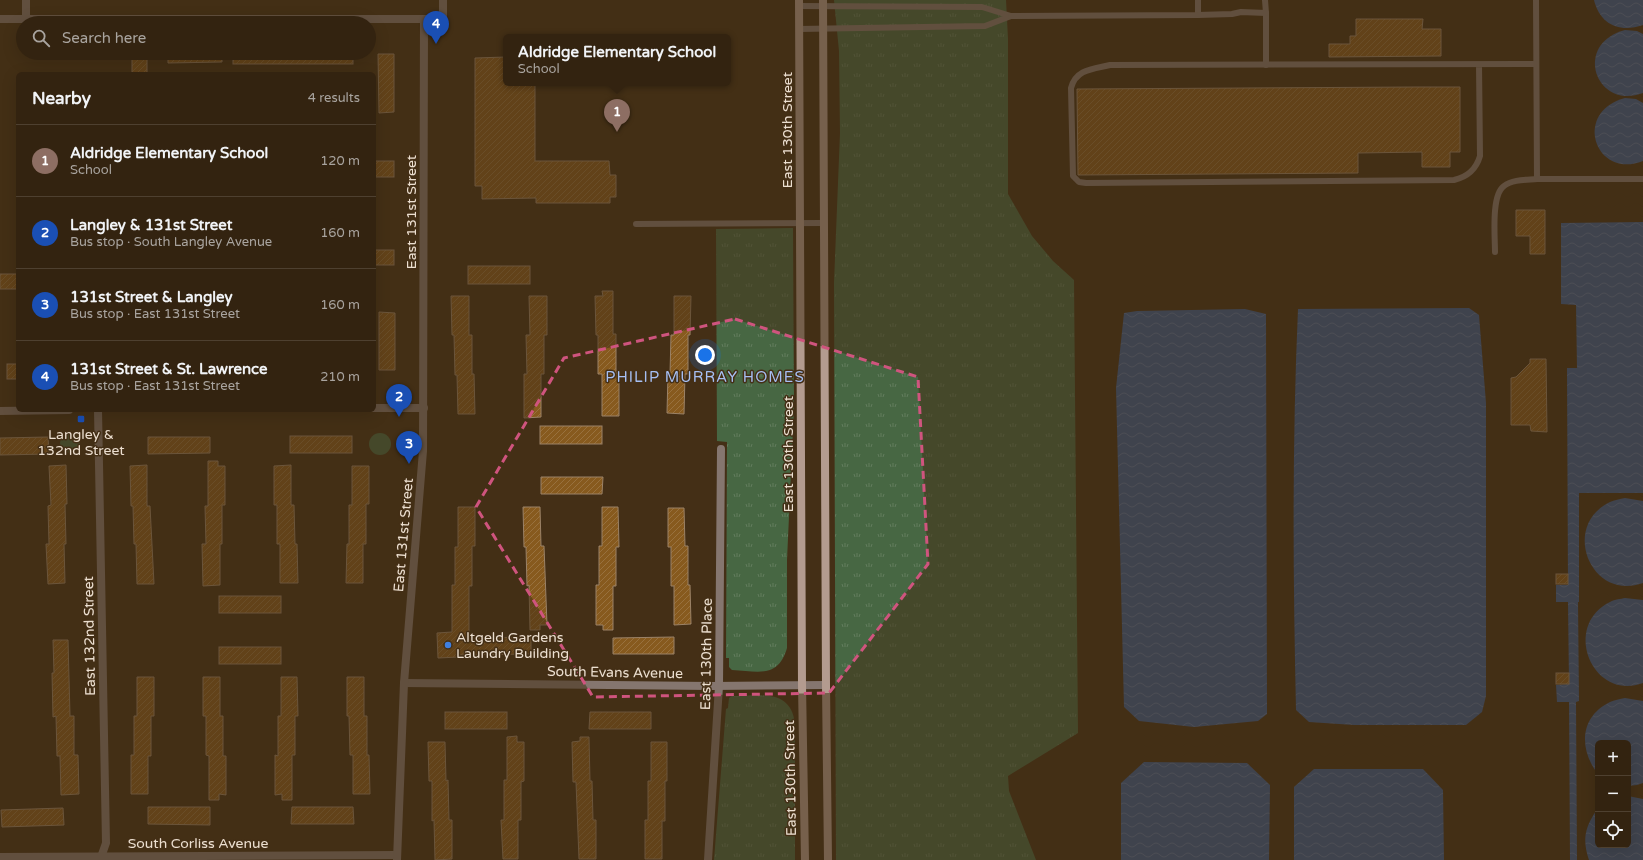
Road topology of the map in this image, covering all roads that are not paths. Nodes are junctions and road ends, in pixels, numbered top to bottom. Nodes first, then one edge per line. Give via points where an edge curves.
1 (26, 0) edge
2 (443, 0) edge
3 (1198, 0) edge
4 (1265, 0) edge
5 (1536, 0) edge
6 (799, 3) edge
7 (823, 3) edge
8 (1266, 13) junction
9 (1198, 15) junction
10 (26, 16) edge
11 (1011, 16) junction
12 (0, 19) edge
13 (16, 19) edge
14 (376, 19) edge
15 (424, 19) junction
16 (799, 29) junction
17 (823, 29) junction
18 (1536, 64) junction
19 (1266, 65) junction
20 (1479, 65) junction
21 (1537, 179) junction
22 (1643, 179) edge
23 (800, 223) junction
24 (824, 223) junction
25 (636, 224) dead end
26 (1495, 252) dead end
27 (376, 408) edge
28 (424, 408) junction
29 (0, 411) edge
30 (16, 411) edge
31 (98, 412) edge
32 (721, 449) dead end
33 (404, 683) junction
34 (802, 685) junction
35 (826, 685) junction
36 (719, 686) junction
37 (0, 857) edge
38 (397, 857) edge
39 (100, 858) edge
40 (248, 858) edge
41 (708, 860) edge
42 (805, 860) edge
43 (828, 860) edge

1 - 10 street
2 - 15 street via 443,19
3 - 9 lane
4 - 8 lane
5 - 18 lane
6 - 7 lane
6 - 16 main road, East 130th Street
7 - 11 lane via 982,7
7 - 17 main road
8 - 9 lane
8 - 19 lane
9 - 11 lane
11 - 17 lane via 985,26
12 - 13 street
14 - 15 street
15 - 28 street, East 131st Street
16 - 17 lane
16 - 23 main road, East 130th Street
17 - 24 main road
18 - 20 lane
18 - 21 lane
19 - 20 lane
19 - 20 lane via 1110,65 1077,75 1071,88 1073,176 1079,182 1086,183 1461,179 1473,170 1480,156
21 - 22 lane
21 - 26 lane via 1503,186 1498,194
23 - 24 lane
23 - 25 lane
23 - 34 main road, East 130th Street
24 - 35 main road
27 - 28 street
28 - 33 street, East 131st Street
29 - 30 street
31 - 39 street, East 132nd Street via 106,843
32 - 36 street, East 130th Place
33 - 36 street, South Evans Avenue
33 - 38 street, East 131st Street
34 - 35 street, South Evans Avenue
34 - 36 street, South Evans Avenue
34 - 42 main road, East 130th Street
35 - 43 main road
36 - 41 street, East 130th Place
37 - 39 street, South Corliss Avenue
38 - 40 street, South Corliss Avenue
39 - 40 street, South Corliss Avenue

